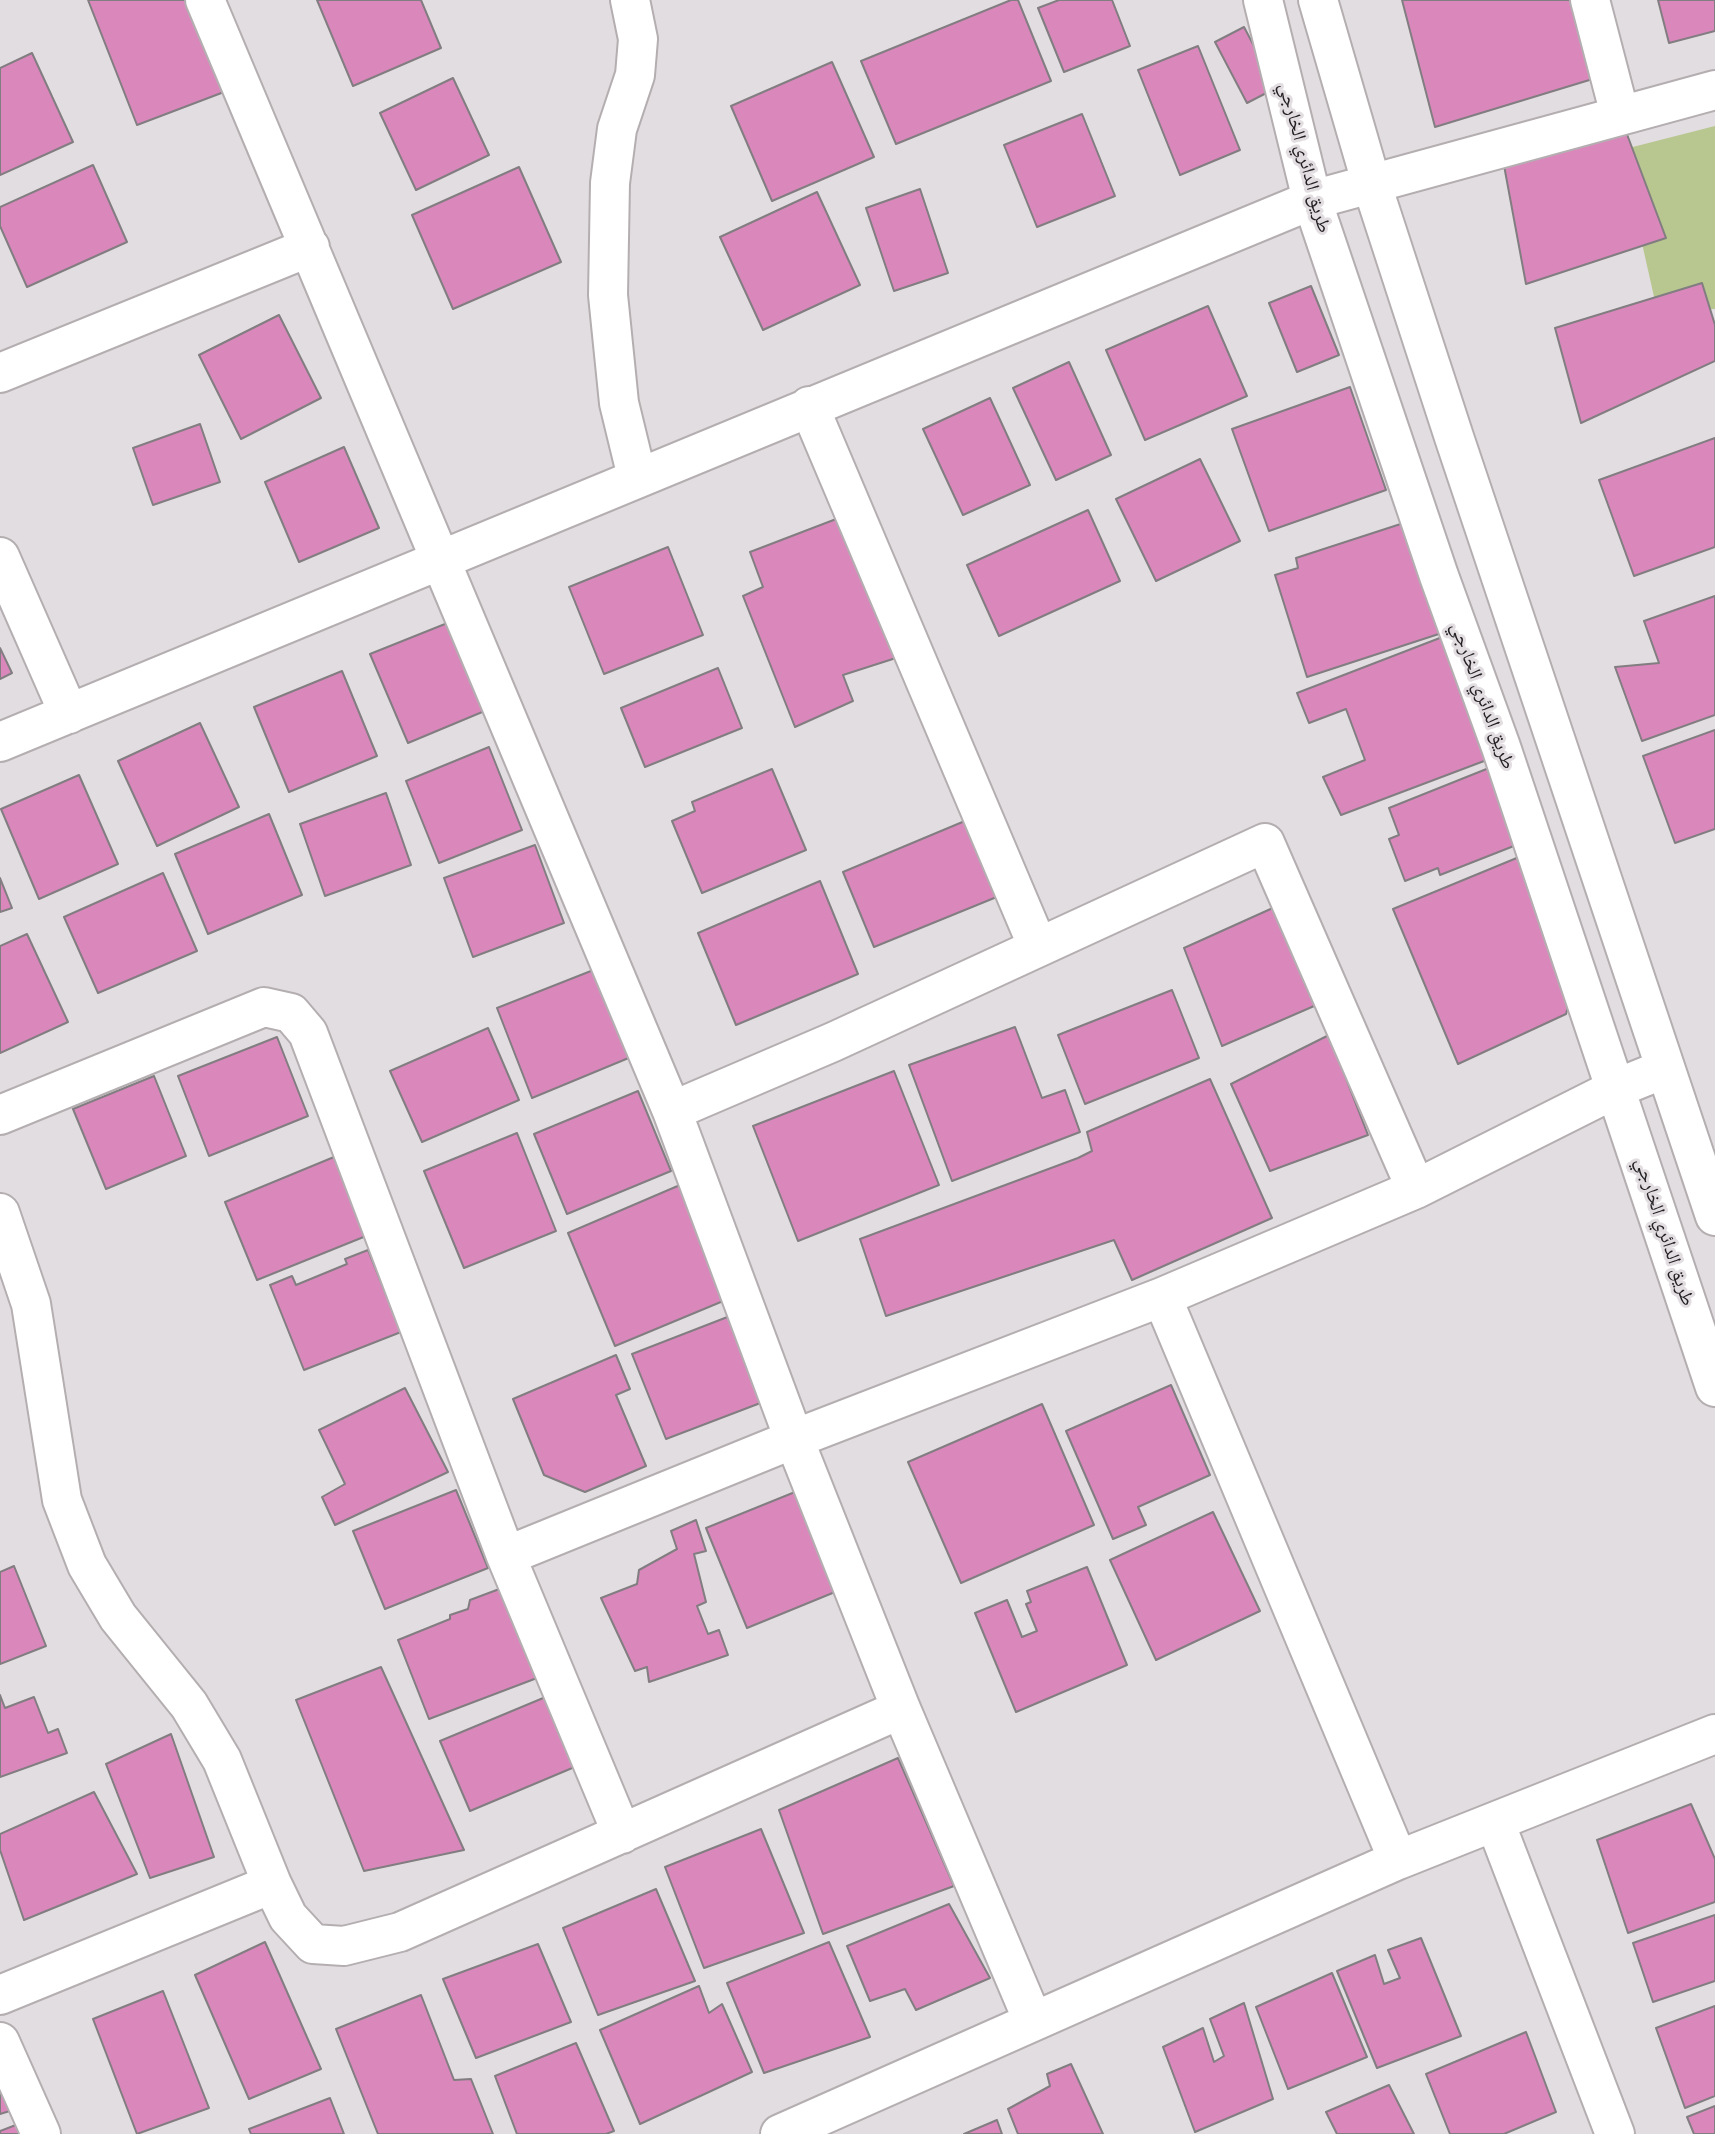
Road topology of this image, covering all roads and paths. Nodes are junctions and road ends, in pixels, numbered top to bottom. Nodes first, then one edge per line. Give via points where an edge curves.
1 (205, 0) edge
2 (630, 0) edge
3 (1263, 0) edge
4 (1318, 0) edge
5 (1590, 0) edge
6 (1715, 90) edge
7 (1619, 115) junction
8 (1371, 182) junction
9 (1312, 200) junction
10 (310, 247) junction
11 (0, 373) edge
12 (809, 406) junction
13 (637, 477) junction
14 (0, 557) edge
15 (442, 559) junction
16 (69, 714) junction
17 (0, 743) edge
18 (1038, 947) junction
19 (1664, 1069) junction
20 (1617, 1088) junction
21 (672, 1111) junction
22 (0, 1115) edge
23 (1416, 1189) junction
24 (0, 1213) edge
25 (1715, 1216) edge
26 (1162, 1297) junction
27 (1715, 1387) edge
28 (794, 1439) junction
29 (506, 1556) junction
30 (901, 1709) junction
31 (1715, 1734) edge
32 (1495, 1822) junction
33 (622, 1834) junction
34 (1398, 1860) junction
35 (272, 1884) junction
36 (0, 1995) edge
37 (1033, 2021) junction
38 (0, 2042) edge
39 (41, 2134) edge
40 (780, 2134) edge
41 (1615, 2134) edge

1 - 10 street
2 - 13 street via 638,39 635,75 617,129 610,183 608,295 619,403
3 - 9 street, طريق الدائري الخارجي
4 - 8 street
5 - 7 street
6 - 7 street
7 - 8 street
8 - 9 street
8 - 19 street
9 - 12 street
9 - 20 street, طريق الدائري الخارجي
10 - 11 street
10 - 15 street
12 - 13 street
12 - 18 street
13 - 15 street
14 - 16 street
15 - 16 street
15 - 21 street
16 - 17 street
18 - 21 street
18 - 23 street via 1265,843
19 - 20 street
19 - 25 street
20 - 23 street
20 - 27 street, طريق الدائري الخارجي
21 - 28 street
22 - 29 street via 264,1007 291,1013 308,1033
23 - 26 street
24 - 35 street via 31,1304 62,1500 87,1565 118,1617 189,1705 222,1760
26 - 28 street
26 - 34 street
28 - 29 street
28 - 30 street
29 - 33 street
30 - 33 street
30 - 37 street
31 - 32 street
32 - 34 street
32 - 41 street
33 - 35 street via 400,1932 344,1946 313,1944 288,1916
34 - 37 street
35 - 36 street
37 - 40 street
38 - 39 street

